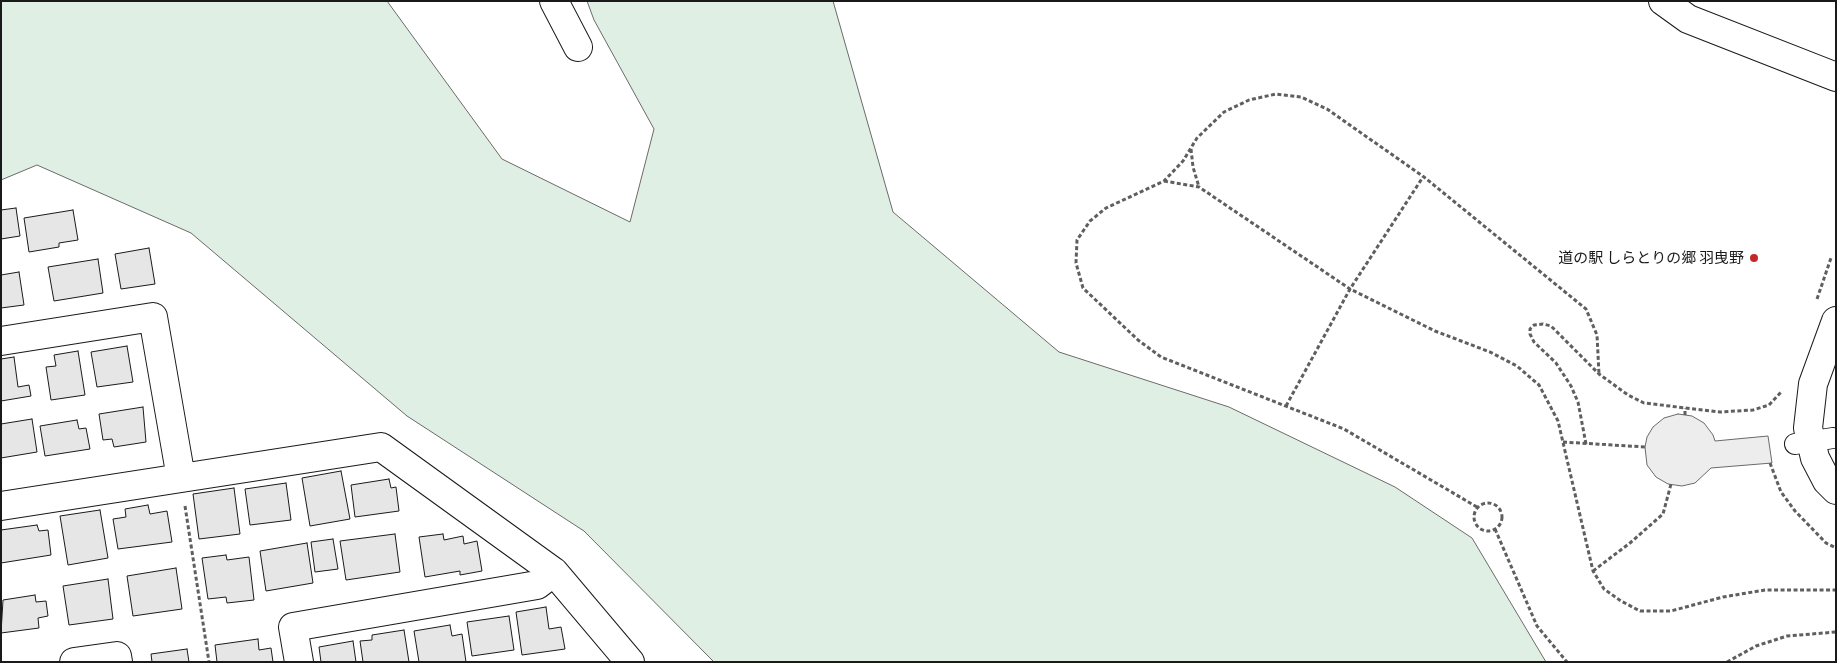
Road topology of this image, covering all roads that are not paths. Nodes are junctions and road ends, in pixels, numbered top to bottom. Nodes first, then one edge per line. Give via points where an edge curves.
1 (554, 1) edge
2 (1663, 1) edge
3 (578, 47) dead end
4 (1836, 77) edge
5 (1836, 321) edge
6 (1, 342) edge
7 (181, 478) junction
8 (1836, 490) edge
9 (1, 506) edge
10 (554, 572) junction
11 (74, 662) edge
12 (118, 662) edge
13 (299, 662) edge
14 (630, 662) edge

1 - 3 street
2 - 4 street via 1688,19
5 - 8 street via 1813,384 1808,428 1815,458 1827,481
6 - 7 street via 153,317
7 - 9 street
7 - 10 street via 381,447
10 - 13 street via 537,585 294,627
10 - 14 street
11 - 12 street via 117,656

